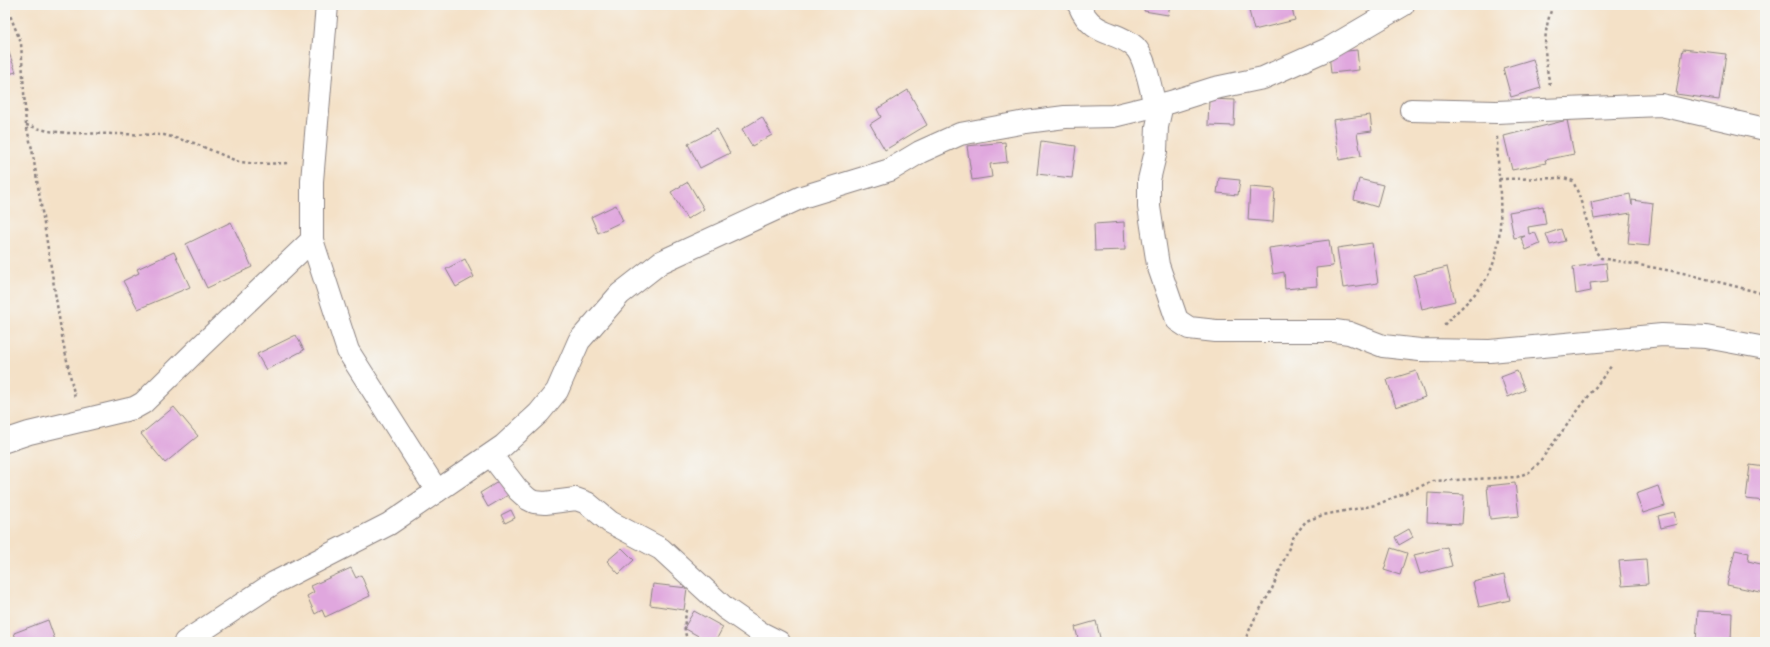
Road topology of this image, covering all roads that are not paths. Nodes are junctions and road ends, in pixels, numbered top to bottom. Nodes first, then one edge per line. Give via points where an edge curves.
1 (327, 5) edge
2 (1079, 5) edge
3 (1403, 5) edge
4 (1159, 105) junction
5 (1411, 110) dead end
6 (1765, 129) edge
7 (312, 240) junction
8 (1765, 348) edge
9 (5, 441) edge
10 (491, 455) junction
11 (437, 491) junction
12 (185, 642) edge
13 (780, 642) edge

1 - 7 street via 313,162
2 - 4 street via 1092,24 1104,33 1135,48
3 - 4 street via 1328,49 1263,78 1215,88
4 - 8 street via 1156,151 1149,180 1149,207 1158,264 1177,320 1189,328 1216,331 1335,331 1350,333 1383,346 1420,350 1490,351 1662,335 1706,337
4 - 10 street via 1113,116 1026,122 960,134 920,152 890,170 802,197 661,262 620,294 579,341 557,391 539,413
5 - 6 street via 1496,112 1661,105
7 - 9 street via 143,403 134,408 30,432
7 - 11 street via 348,351
10 - 11 street
10 - 13 street via 528,499 545,503 576,499 587,503 610,522 660,549 725,608 761,633
11 - 12 street via 389,524 274,583

